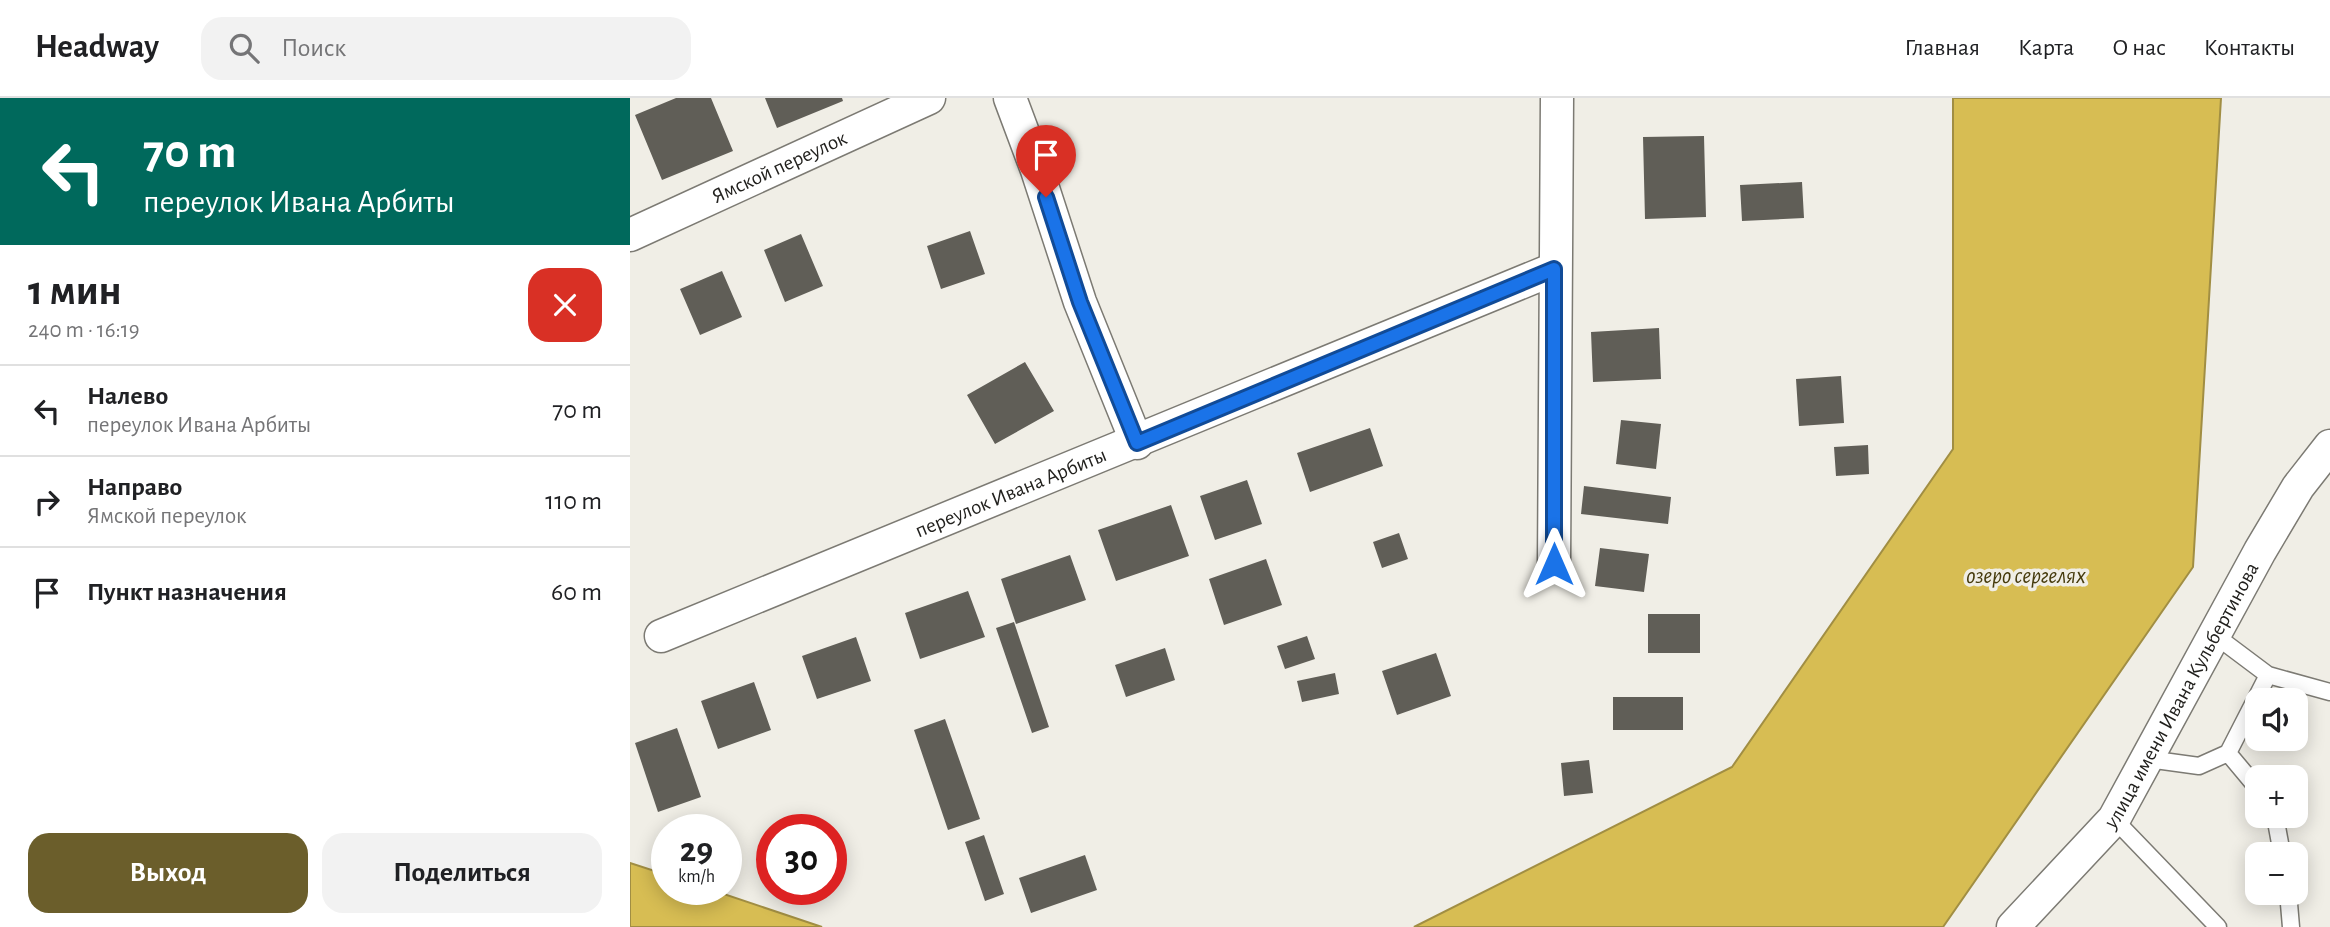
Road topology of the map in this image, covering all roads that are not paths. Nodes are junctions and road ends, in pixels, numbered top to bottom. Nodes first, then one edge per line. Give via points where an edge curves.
1 (929, 98) edge
2 (1010, 98) edge
3 (1557, 98) edge
4 (630, 235) edge
5 (1554, 269) junction
6 (1137, 443) junction
7 (2330, 446) edge
8 (1554, 564) dead end
9 (661, 636) dead end
10 (2216, 636) junction
11 (2268, 675) junction
12 (2330, 692) edge
13 (2228, 753) junction
14 (2148, 760) junction
15 (2245, 773) edge
16 (2114, 819) junction
17 (2289, 905) edge
18 (2013, 927) edge
19 (2218, 927) edge
20 (2291, 927) edge

1 - 4 street, Ямской переулок
2 - 6 street via 1080,302
3 - 5 street
5 - 6 street, переулок Ивана Арбиты
5 - 8 street
6 - 9 street, переулок Ивана Арбиты
7 - 10 street, улица имени Ивана Кульбертинова via 2291,498
10 - 11 lane
10 - 14 street, улица имени Ивана Кульбертинова
11 - 12 lane
11 - 13 lane
13 - 14 lane via 2199,766
13 - 15 lane
14 - 16 street, улица имени Ивана Кульбертинова
16 - 18 street, улица имени Ивана Кульбертинова
16 - 19 lane
17 - 20 lane

